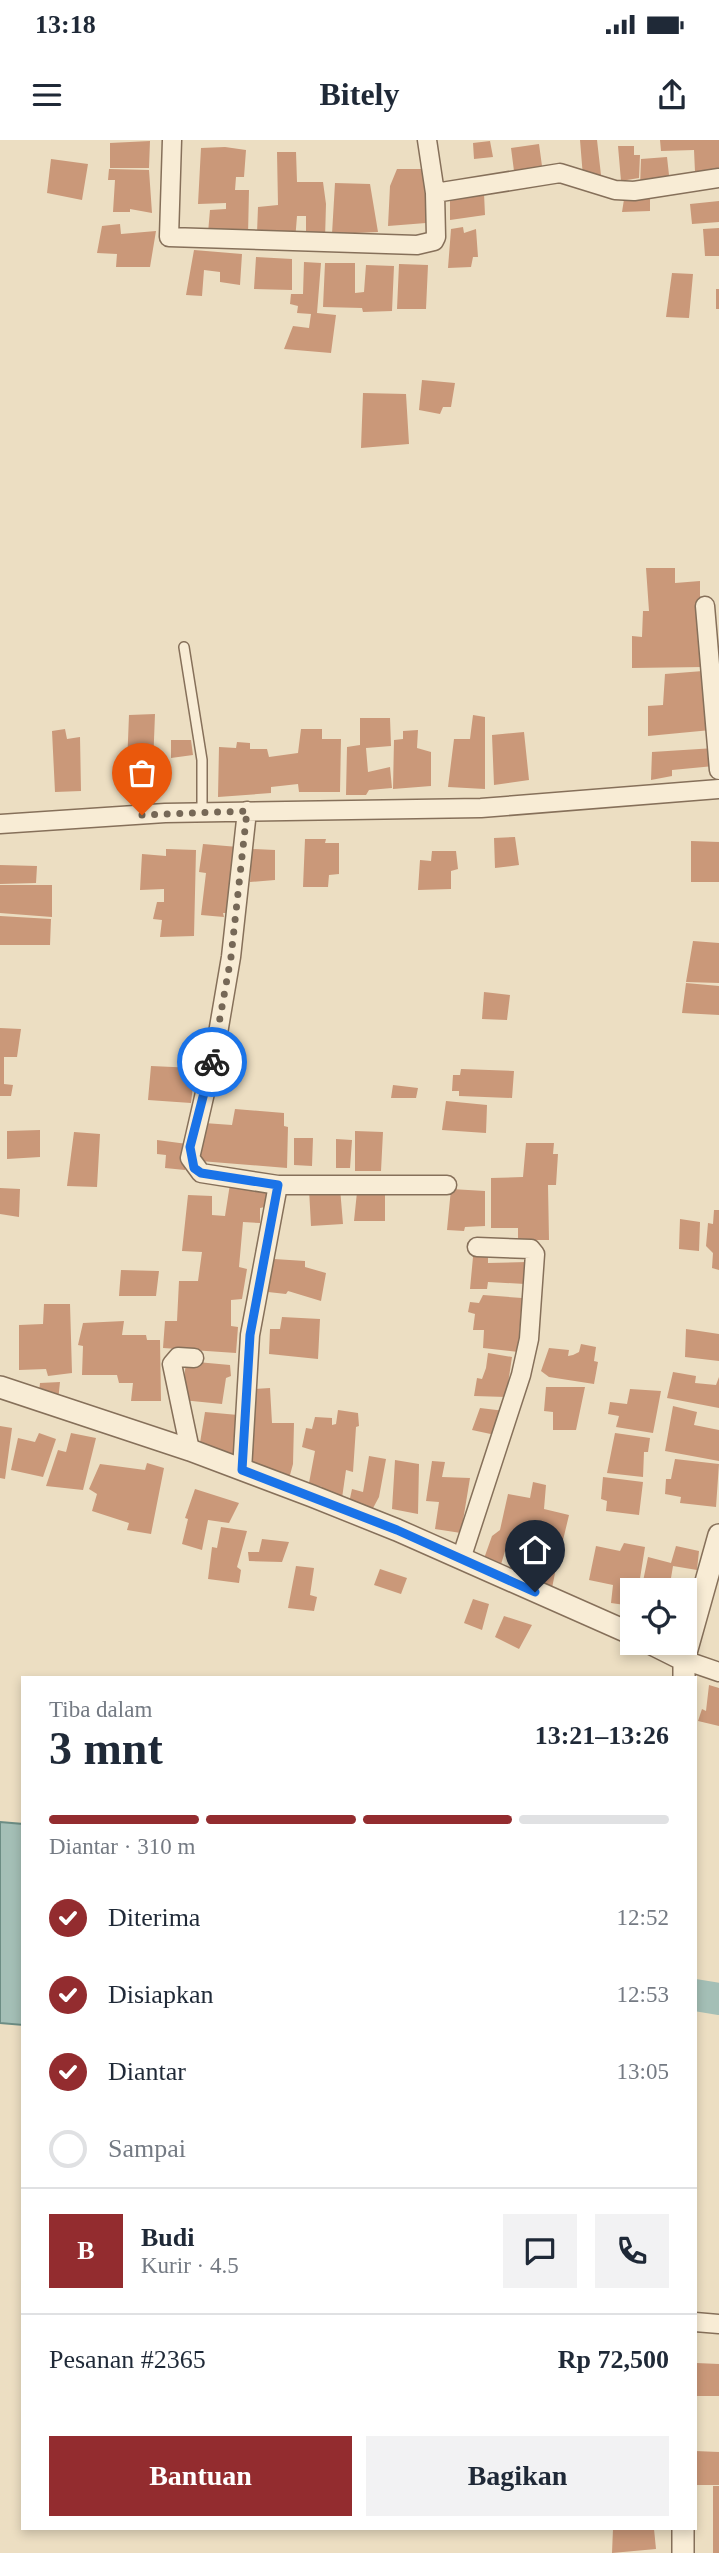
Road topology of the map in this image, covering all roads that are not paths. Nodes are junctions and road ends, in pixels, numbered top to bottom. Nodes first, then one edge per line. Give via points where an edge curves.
1 (173, 140) edge
2 (427, 140) edge
3 (719, 178) edge
4 (435, 193) junction
5 (705, 606) dead end
6 (184, 647) dead end
7 (719, 770) edge
8 (719, 789) edge
9 (247, 811) junction
10 (202, 812) junction
11 (0, 824) edge
12 (278, 1185) junction
13 (447, 1185) dead end
14 (477, 1247) dead end
15 (194, 1358) dead end
16 (0, 1387) edge
17 (190, 1450) junction
18 (242, 1470) junction
19 (719, 1535) edge
20 (461, 1559) junction
21 (620, 1629) edge
22 (666, 1655) edge
23 (684, 1669) edge
24 (719, 1672) edge
25 (697, 2322) edge
26 (719, 2324) edge
27 (682, 2530) edge
28 (683, 2553) edge

1 - 4 street via 167,231 175,239 427,243 436,237
2 - 4 street
3 - 4 street via 634,191 551,173
5 - 7 street
6 - 10 lane via 203,770
8 - 9 street via 481,808
9 - 10 street
9 - 12 street via 231,957 190,1158 201,1173
10 - 11 street
12 - 13 street
12 - 18 street via 250,1335
14 - 20 street via 531,1250 535,1254 534,1284 521,1375
15 - 17 street via 177,1357 172,1364
16 - 17 street
17 - 18 street
18 - 20 street
19 - 23 street
20 - 21 street
22 - 23 street
23 - 24 street
25 - 26 street
27 - 28 street

